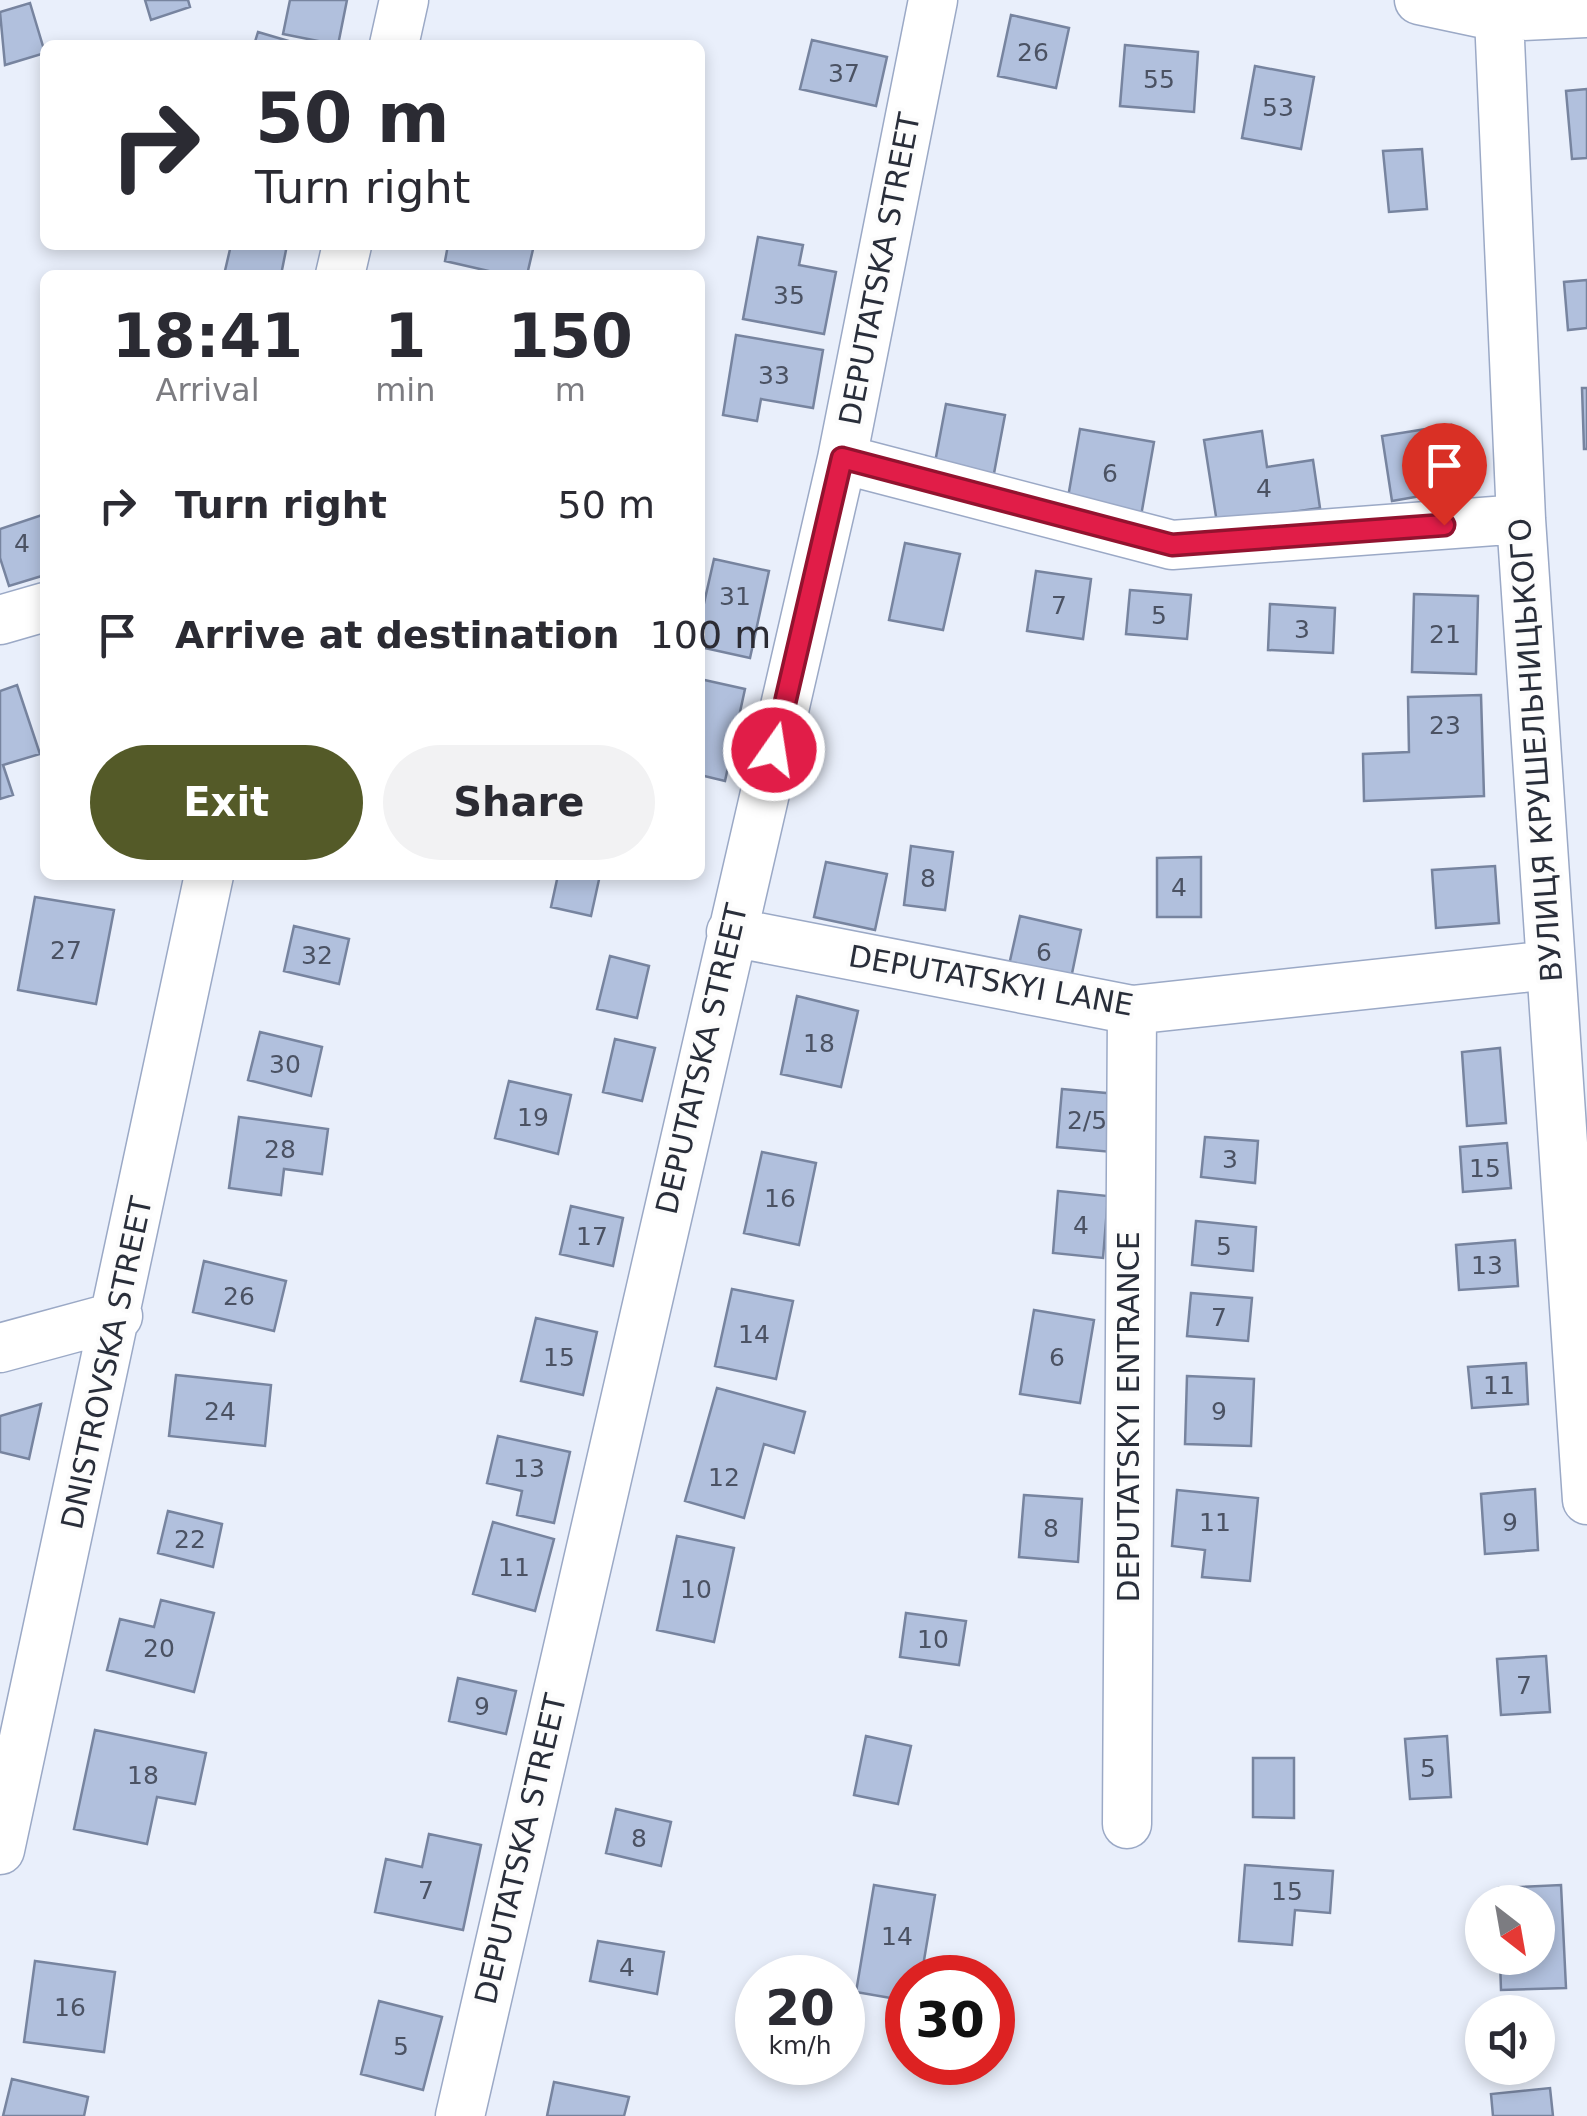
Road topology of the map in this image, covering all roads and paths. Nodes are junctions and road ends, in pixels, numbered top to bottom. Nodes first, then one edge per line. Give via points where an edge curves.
1 (404, 0) edge
2 (933, 0) edge
3 (1420, 0) edge
4 (1502, 9) edge
5 (1587, 13) edge
6 (395, 40) edge
7 (842, 458) junction
8 (1521, 519) junction
9 (40, 608) edge
10 (0, 620) edge
11 (209, 880) edge
12 (731, 932) junction
13 (1550, 964) junction
14 (1132, 1010) junction
15 (118, 1316) junction
16 (1581, 1328) edge
17 (0, 1348) edge
18 (1587, 1500) edge
19 (1126, 1824) dead end
20 (0, 1850) edge
21 (460, 2116) edge

1 - 6 street
2 - 7 street, DEPUTATSKA STREET
3 - 4 street
4 - 5 street
4 - 8 street, ВУЛИЦЯ КРУШЕЛЬНИЦЬКОГО
7 - 8 street via 1172,545
7 - 12 street, DEPUTATSKA STREET
8 - 13 street, ВУЛИЦЯ КРУШЕЛЬНИЦЬКОГО
9 - 10 street
11 - 15 street, DNISTROVSKA STREET
12 - 14 street, DEPUTATSKYI LANE
12 - 21 street, DEPUTATSKA STREET
13 - 14 street, DEPUTATSKYI LANE
13 - 16 street, ВУЛИЦЯ КРУШЕЛЬНИЦЬКОГО
14 - 19 street, DEPUTATSKYI ENTRANCE
15 - 17 street
15 - 20 street, DNISTROVSKA STREET
16 - 18 street, ВУЛИЦЯ КРУШЕЛЬНИЦЬКОГО

